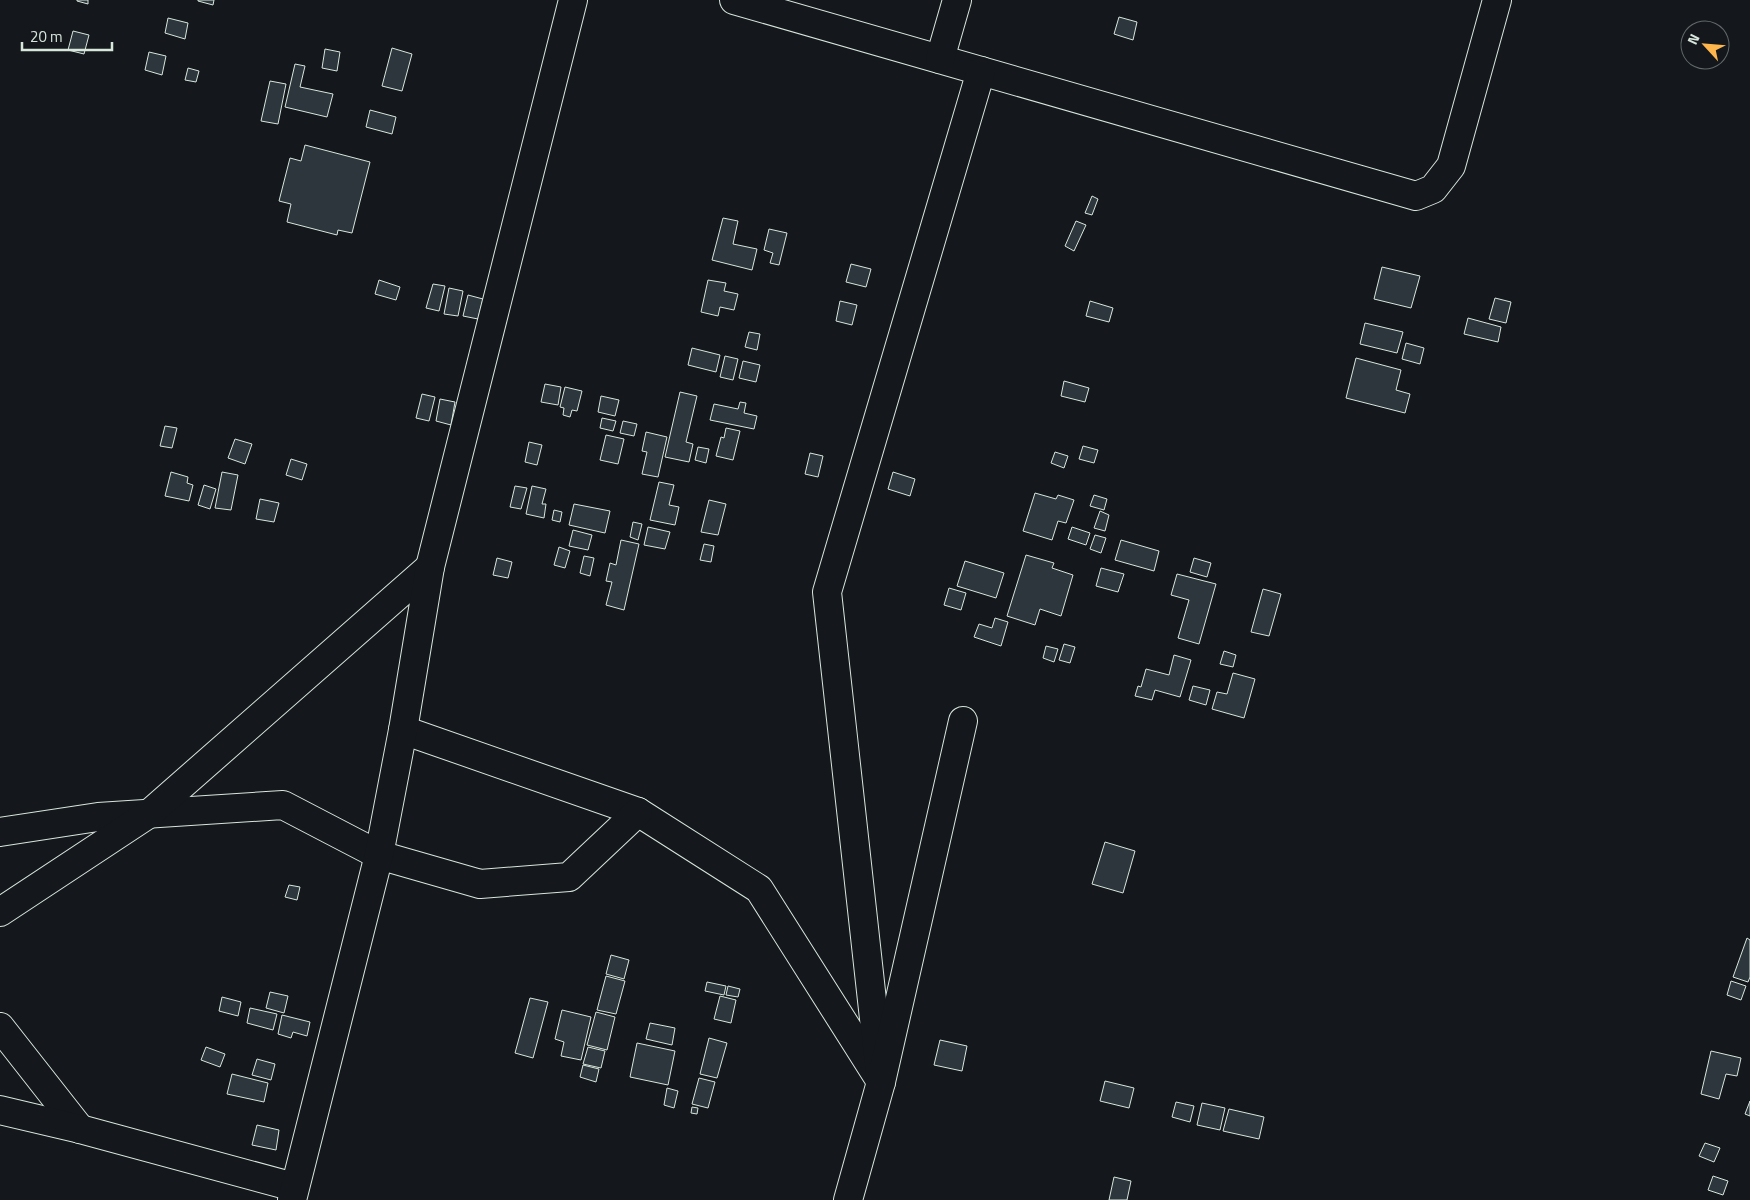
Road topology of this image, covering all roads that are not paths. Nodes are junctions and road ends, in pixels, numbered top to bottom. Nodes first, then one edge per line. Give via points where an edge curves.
1 (573, 0) edge
2 (734, 0) edge
3 (957, 0) edge
4 (1497, 0) edge
5 (940, 59) junction
6 (981, 71) junction
7 (430, 567) junction
8 (963, 721) dead end
9 (403, 730) junction
10 (638, 812) junction
11 (150, 813) junction
12 (0, 832) edge
13 (379, 855) junction
14 (0, 912) edge
15 (0, 1026) edge
16 (881, 1082) junction
17 (0, 1110) edge
18 (80, 1129) junction
19 (293, 1194) edge
20 (848, 1200) edge

1 - 7 street
2 - 5 street
3 - 5 street
4 - 6 street via 1451,166 1434,189 1416,196
5 - 6 street
6 - 16 street via 827,592
7 - 9 street
7 - 11 street
8 - 16 street
9 - 10 street
9 - 13 street
10 - 13 street via 569,876 480,884
10 - 16 street via 759,889
11 - 12 street via 98,817
11 - 13 street via 283,805
11 - 14 street
13 - 19 street
15 - 18 street
16 - 20 street
17 - 18 street
18 - 19 street

